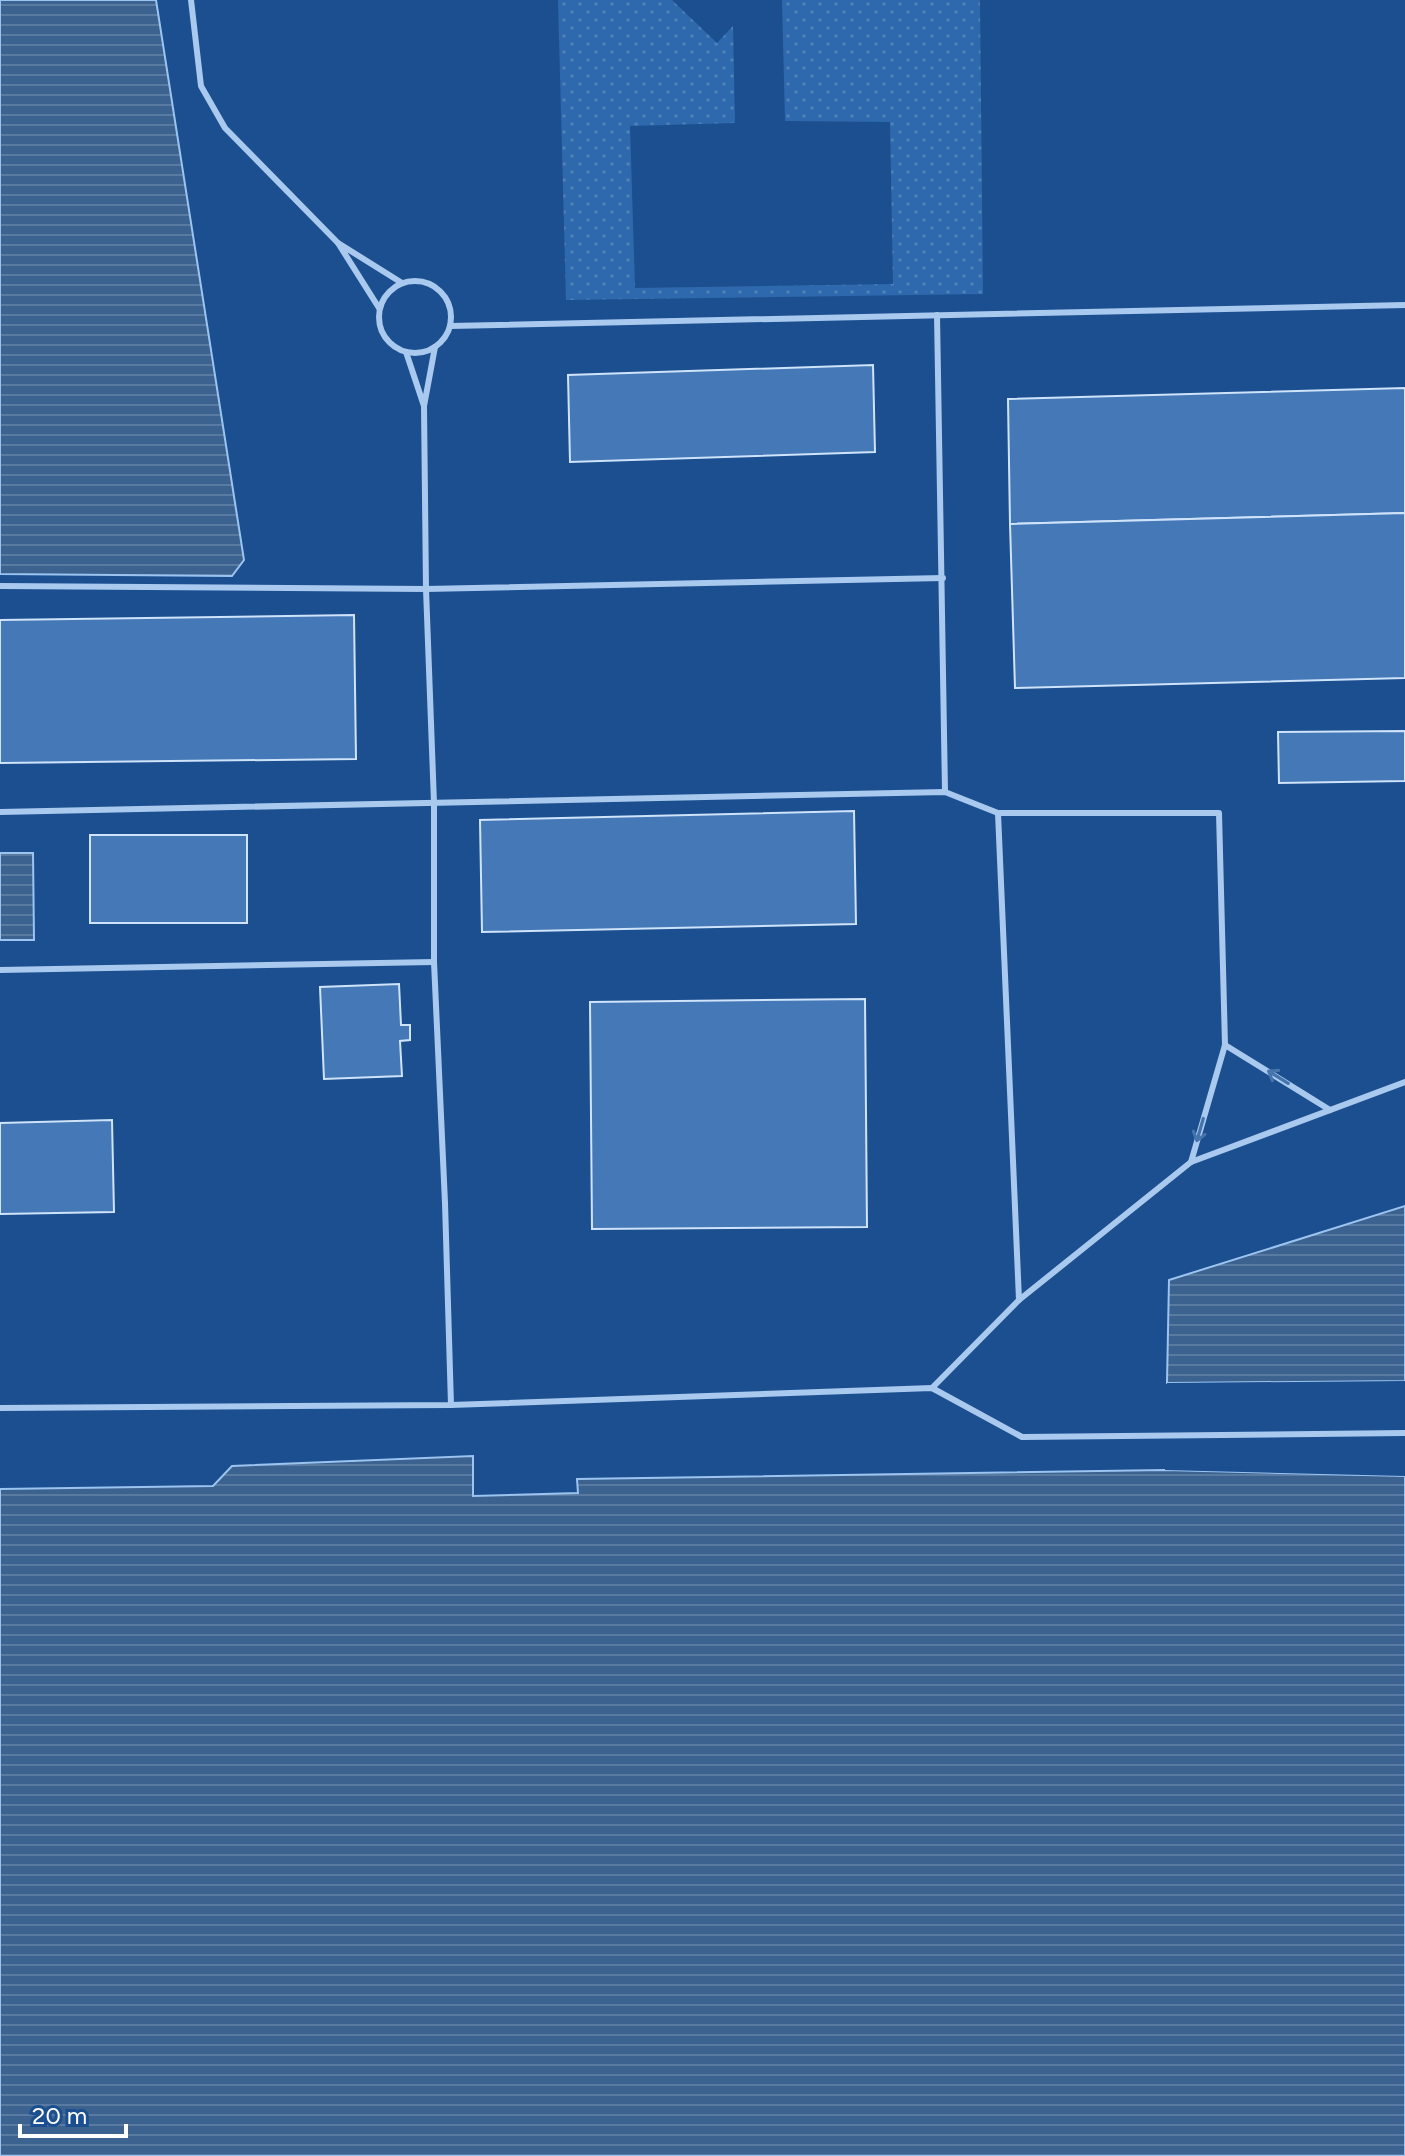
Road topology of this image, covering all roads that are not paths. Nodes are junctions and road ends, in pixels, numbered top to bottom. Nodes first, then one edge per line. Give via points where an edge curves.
1 (191, 0) edge
2 (338, 243) junction
3 (402, 283) junction
4 (1405, 305) edge
5 (379, 308) junction
6 (937, 315) junction
7 (450, 326) junction
8 (435, 347) junction
9 (406, 352) junction
10 (424, 406) junction
11 (943, 578) junction
12 (0, 586) edge
13 (426, 589) junction
14 (945, 792) junction
15 (434, 803) junction
16 (0, 812) edge
17 (998, 813) junction
18 (434, 962) junction
19 (0, 970) edge
20 (1225, 1045) junction
21 (1405, 1082) edge
22 (1330, 1110) junction
23 (1191, 1162) junction
24 (1019, 1300) junction
25 (932, 1388) junction
26 (451, 1405) junction
27 (0, 1408) edge
28 (1405, 1433) edge

1 - 2 lane via 201,86 225,128
2 - 3 lane
2 - 5 lane
3 - 5 lane via 383,297
3 - 7 lane via 424,282 443,294
4 - 6 lane
5 - 9 lane via 387,340
6 - 7 lane
6 - 11 lane
7 - 8 lane
8 - 9 lane
8 - 10 lane
9 - 10 lane
10 - 13 lane
11 - 13 lane
11 - 14 lane
12 - 13 lane
13 - 15 lane
14 - 15 lane
14 - 17 lane
15 - 16 lane
15 - 18 lane
17 - 20 lane via 1219,813
17 - 24 lane
18 - 19 lane
18 - 26 lane
22 -> 20 lane
20 -> 23 lane
21 - 22 lane
22 - 23 lane
23 - 24 lane
24 - 25 lane
25 - 26 lane
25 - 28 lane via 1022,1437
26 - 27 lane

